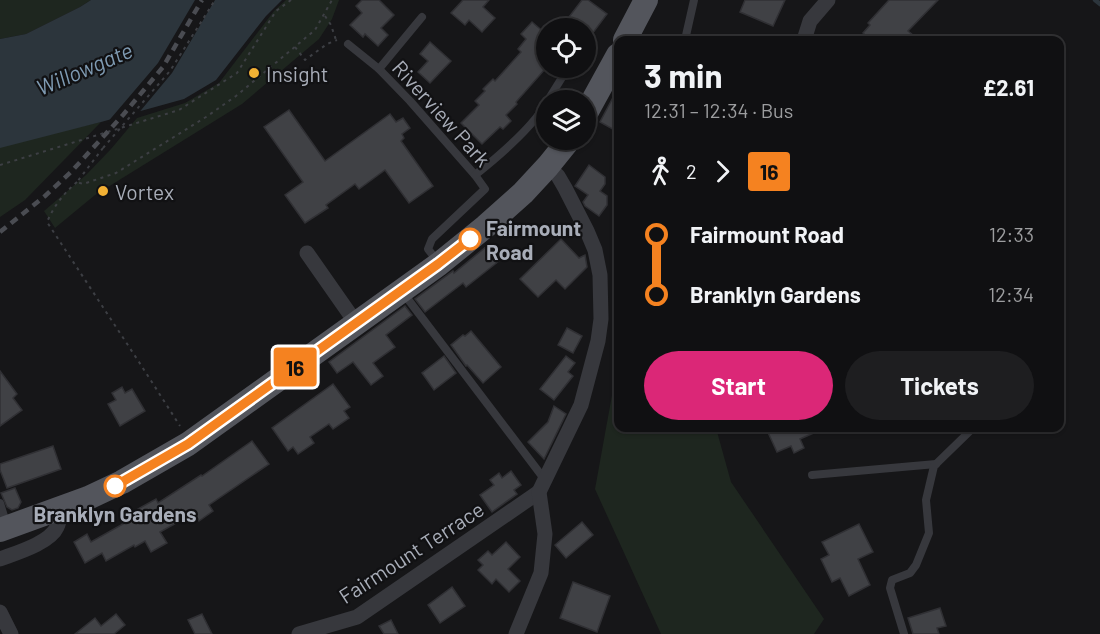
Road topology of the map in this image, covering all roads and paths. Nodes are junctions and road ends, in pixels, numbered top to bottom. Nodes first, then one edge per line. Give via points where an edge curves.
1 (214, 0) edge
2 (291, 0) edge
3 (332, 0) edge
4 (646, 0) edge
5 (694, 0) edge
6 (828, 0) edge
7 (324, 15) junction
8 (422, 17) dead end
9 (627, 36) edge
10 (686, 36) edge
11 (805, 36) edge
12 (336, 40) junction
13 (348, 44) joint
14 (295, 47) junction
15 (614, 62) edge
16 (379, 69) junction
17 (596, 95) edge
18 (536, 119) edge
19 (561, 150) edge
20 (0, 165) edge
21 (548, 166) junction
22 (476, 175) junction
23 (77, 182) junction
24 (307, 253) dead end
25 (438, 264) junction
26 (401, 290) junction
27 (356, 323) junction
28 (969, 432) edge
29 (188, 444) junction
30 (936, 464) junction
31 (813, 475) dead end
32 (542, 486) junction
33 (0, 503) edge
34 (61, 508) junction
35 (4, 528) edge
36 (0, 559) edge
37 (0, 612) edge
38 (307, 628) edge
39 (11, 634) edge
40 (516, 634) edge
41 (904, 634) edge

1 - 23 path, bridge via 170,71
2 - 20 path via 276,11 237,74 179,110
3 - 7 path
4 - 9 main road
5 - 10 lane
6 - 11 street via 810,21
7 - 12 path
7 - 14 path via 315,30
8 - 16 lane
12 - 13 path
12 - 14 path via 305,60
13 - 16 lane, Riverview Park
14 - 23 path via 236,96 170,140 116,173 83,184
15 - 17 main road
16 - 22 lane, Riverview Park
18 - 22 lane
19 - 21 main road
21 - 25 main road via 501,213
21 - 32 street via 565,188 595,250 602,319 581,405
22 - 25 lane, Riverview Park via 485,189 432,239 428,249
23 - 29 path via 63,194 47,222 178,421
24 - 27 street
25 - 26 main road
26 - 27 main road
26 - 32 lane
27 - 29 main road
28 - 30 lane
29 - 34 main road via 122,482
30 - 31 lane
30 - 41 lane via 926,500 929,533 910,573 892,580 890,588
32 - 38 street, Fairmount Terrace via 357,617
32 - 40 street via 545,534 541,573
33 - 35 lane
34 - 35 main road
34 - 36 street via 58,526 51,537
37 - 39 street

